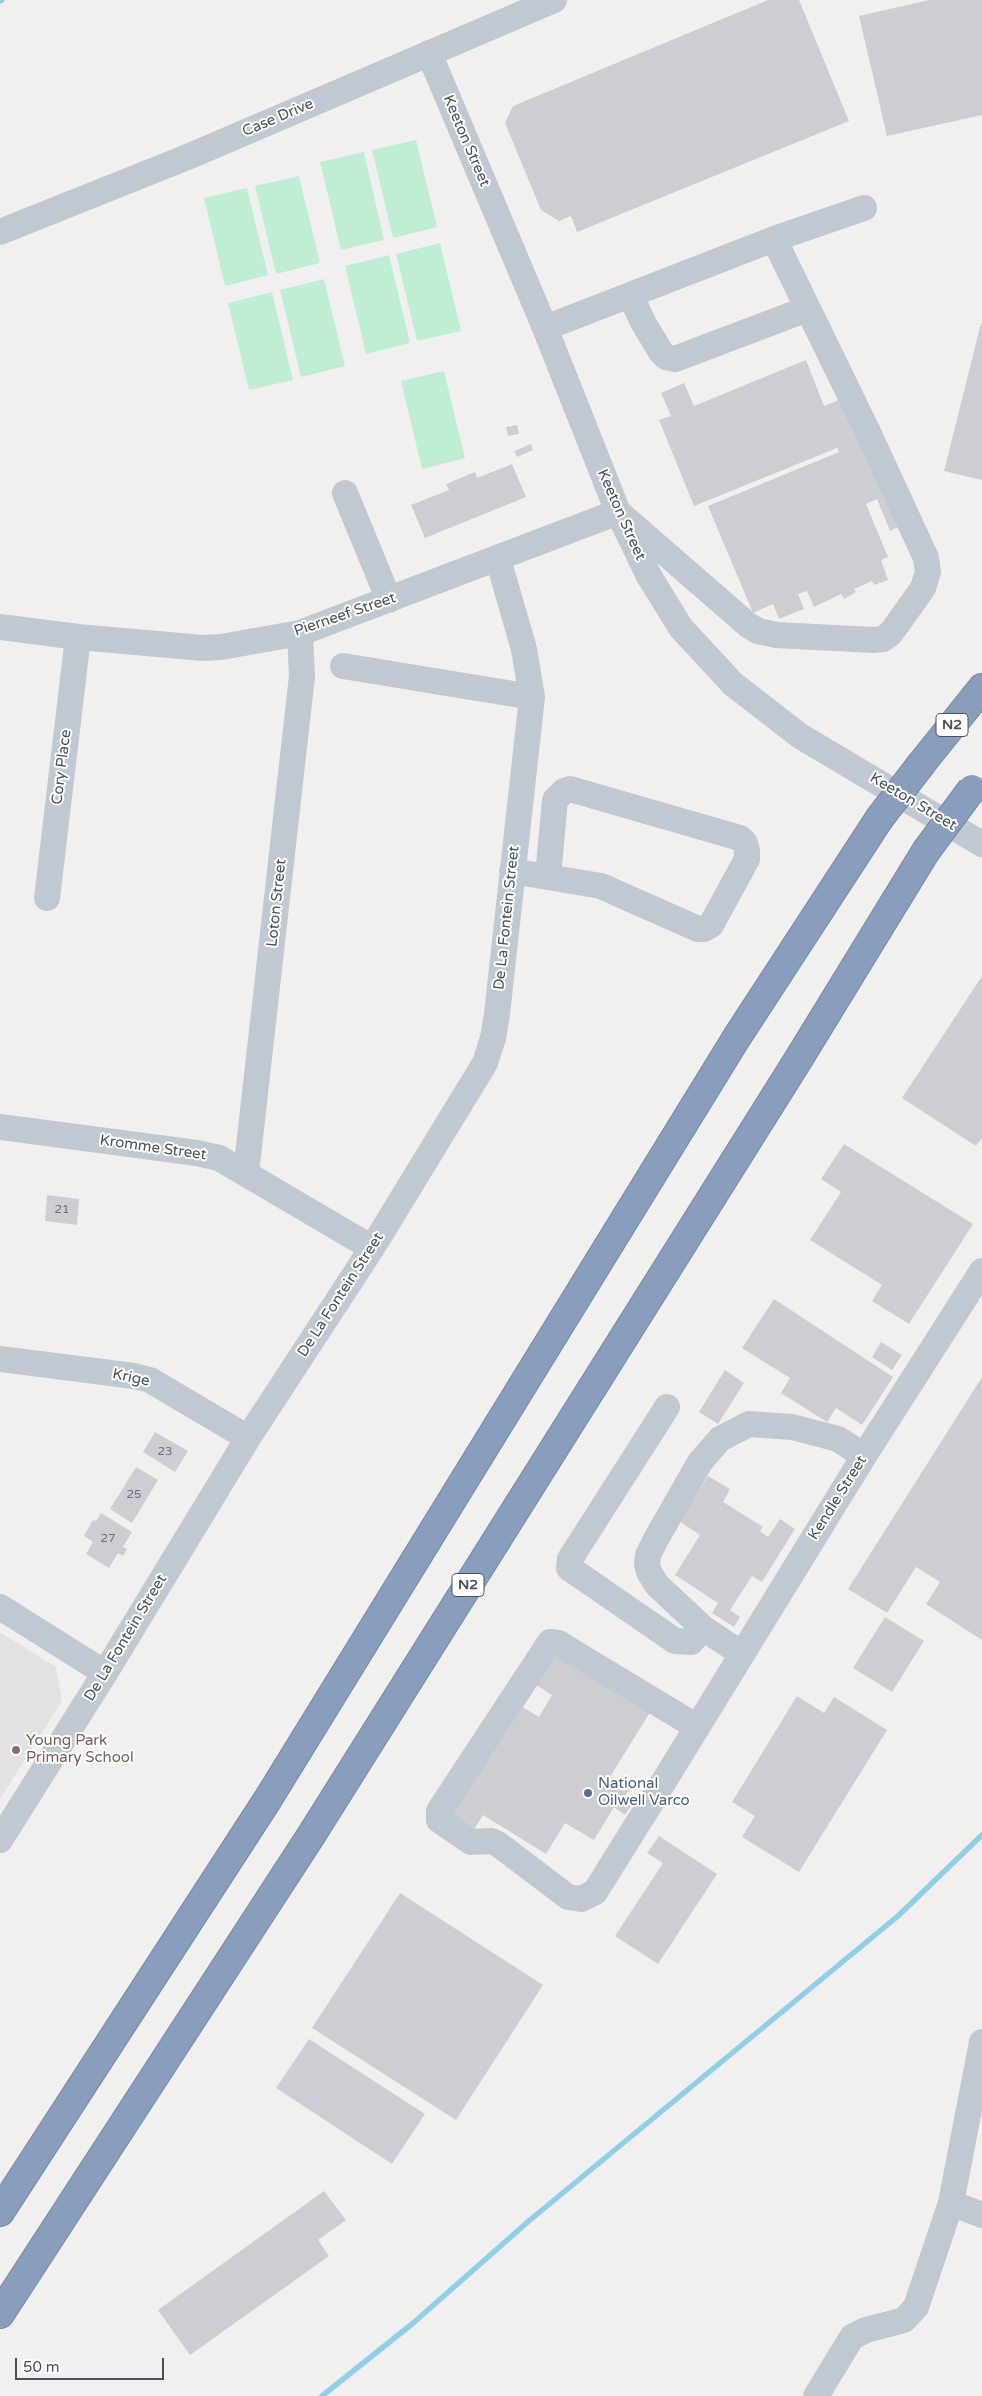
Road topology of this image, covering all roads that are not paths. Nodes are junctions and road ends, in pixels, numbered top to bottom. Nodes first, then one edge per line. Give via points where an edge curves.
1 (554, 0) edge
2 (429, 53) junction
3 (864, 208) dead end
4 (0, 232) edge
5 (774, 240) junction
6 (630, 295) junction
7 (807, 309) junction
8 (545, 328) junction
9 (345, 493) dead end
10 (618, 512) junction
11 (498, 559) junction
12 (389, 600) junction
13 (0, 627) edge
14 (300, 633) junction
15 (78, 637) junction
16 (343, 666) dead end
17 (982, 677) edge
18 (982, 688) edge
19 (532, 697) junction
20 (944, 735) junction
21 (979, 790) edge
22 (982, 844) edge
23 (512, 871) junction
24 (548, 876) junction
25 (47, 898) dead end
26 (0, 1127) edge
27 (246, 1173) junction
28 (372, 1248) junction
29 (982, 1271) edge
30 (0, 1359) edge
31 (667, 1407) dead end
32 (248, 1438) junction
33 (864, 1456) junction
34 (0, 1607) edge
35 (703, 1628) junction
36 (742, 1654) junction
37 (106, 1673) junction
38 (698, 1727) junction
39 (0, 1840) edge
40 (982, 2042) edge
41 (951, 2203) junction
42 (0, 2212) edge
43 (982, 2216) edge
44 (0, 2314) edge
45 (816, 2396) edge

1 - 2 street, Case Drive
2 - 4 street, Case Drive via 190,156
2 - 8 street, Keeton Street
3 - 5 street
5 - 6 street
5 - 7 street
6 - 7 street via 661,352 676,359
6 - 8 street
7 - 10 street via 926,558 928,572 923,588 891,633 883,639 874,640 758,631
8 - 10 street, Keeton Street
9 - 12 street
10 - 11 street, Pierneef Street
10 - 22 street, Keeton Street via 649,576 681,628 733,684 800,736
11 - 12 street, Pierneef Street
11 - 19 street, De La Fontein Street via 524,649
12 - 14 street, Pierneef Street
13 - 15 street, Pierneef Street
14 - 15 street, Pierneef Street via 203,648
14 - 27 street, Loton Street via 302,676
15 - 25 street, Cory Place
16 - 19 street
17 - 20 highway
18 - 20 highway, N2
19 - 23 street, De La Fontein Street
20 - 42 highway, N2, bridge via 879,819 737,1037 268,1799
21 - 44 highway, N2, bridge via 798,1060 312,1834
23 - 24 street
23 - 28 street, De La Fontein Street via 497,1014 485,1064
24 - 24 street via 612,889 704,929 711,925 747,860 748,850 745,843 732,836 570,789 555,800
26 - 27 street, Kromme Street via 198,1153 219,1158
27 - 28 street, Kromme Street
28 - 32 street, De La Fontein Street
29 - 33 street, Kendle Street
30 - 32 street, Krige via 150,1380
31 - 35 street via 568,1566 572,1572 675,1641 691,1642
32 - 37 street, De La Fontein Street
33 - 35 street via 838,1439 792,1427 749,1424 720,1439 695,1471 648,1554 647,1564 657,1585
33 - 36 street, Kendle Street
34 - 37 street
35 - 36 street
36 - 38 street, Kendle Street
37 - 39 street, De La Fontein Street
38 - 38 street, Kendle Street via 595,1892 586,1898 568,1897 498,1844 471,1842 438,1820 439,1811 550,1642 558,1643
40 - 41 street
41 - 43 street
41 - 45 street via 912,2314 904,2320 852,2337

